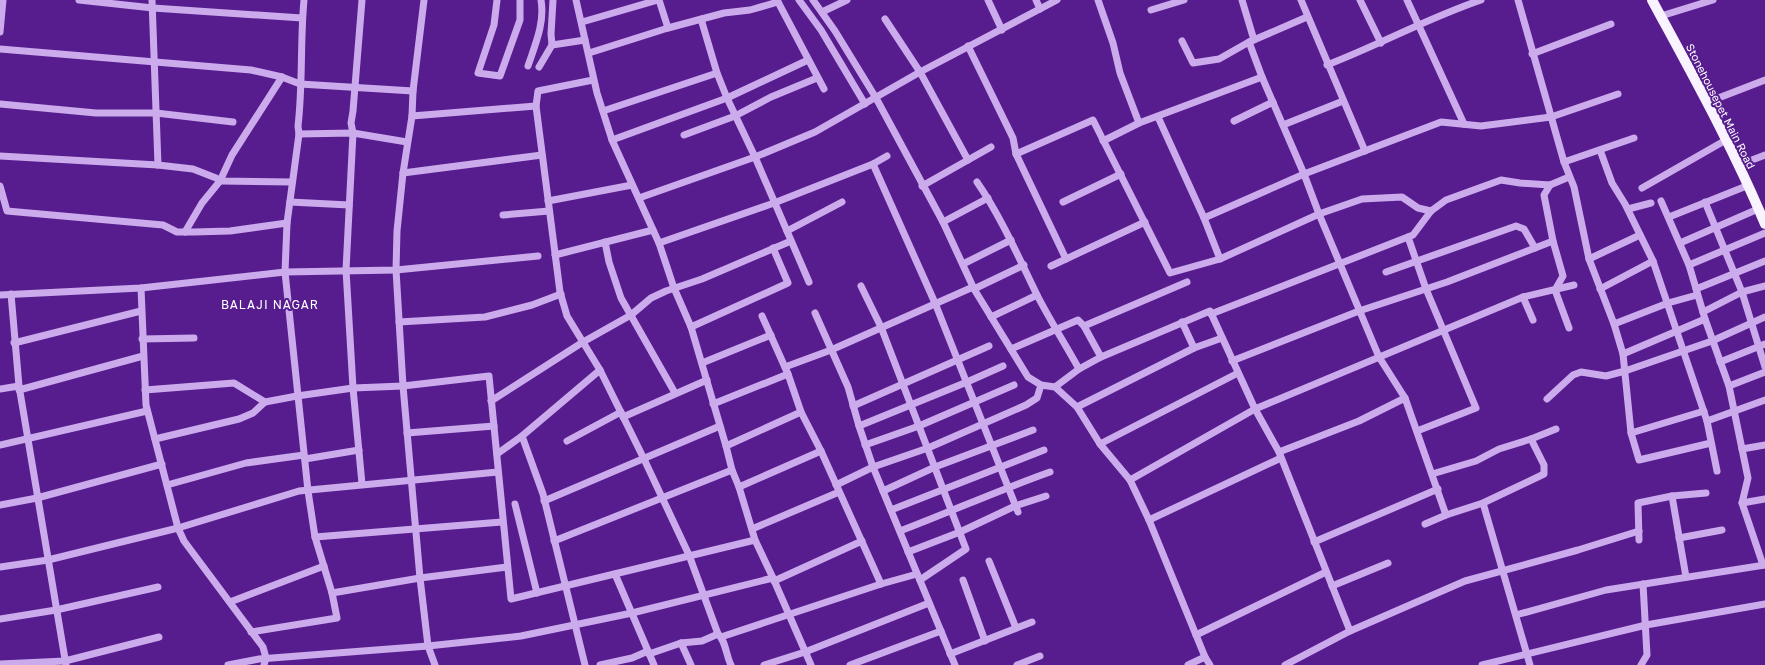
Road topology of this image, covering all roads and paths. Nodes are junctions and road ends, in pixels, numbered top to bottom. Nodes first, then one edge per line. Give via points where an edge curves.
1 (3, 0) edge
2 (81, 0) edge
3 (304, 0) edge
4 (362, 0) edge
5 (424, 0) edge
6 (497, 0) edge
7 (520, 0) edge
8 (541, 0) edge
9 (553, 0) edge
10 (576, 0) edge
11 (658, 0) edge
12 (799, 0) edge
13 (813, 0) edge
14 (847, 0) edge
15 (988, 0) edge
16 (1036, 0) edge
17 (1057, 0) edge
18 (1098, 0) edge
19 (1184, 0) edge
20 (1242, 0) edge
21 (1301, 0) edge
22 (1360, 0) edge
23 (1408, 0) edge
24 (1481, 0) edge
25 (1518, 0) edge
26 (1652, 0) edge
27 (1713, 0) edge
28 (778, 1) edge
29 (839, 1) edge
30 (152, 4) edge
31 (1040, 9) junction
32 (1152, 10) dead end
33 (822, 12) junction
34 (1661, 16) junction
35 (1307, 17) junction
36 (302, 18) junction
37 (885, 19) dead end
38 (701, 20) junction
39 (582, 22) junction
40 (1611, 24) dead end
41 (1418, 25) junction
42 (668, 28) junction
43 (1002, 30) junction
44 (0, 31) edge
45 (585, 40) junction
46 (1182, 41) dead end
47 (1251, 41) junction
48 (1381, 43) junction
49 (552, 46) junction
50 (968, 46) junction
51 (0, 49) edge
52 (589, 53) junction
53 (1532, 54) junction
54 (808, 60) junction
55 (154, 61) junction
56 (1327, 65) junction
57 (528, 66) dead end
58 (539, 67) dead end
59 (920, 72) junction
60 (717, 73) junction
61 (282, 77) junction
62 (1262, 77) junction
63 (817, 78) junction
64 (593, 80) junction
65 (1765, 80) edge
66 (300, 84) junction
67 (354, 87) junction
68 (824, 90) dead end
69 (413, 91) junction
70 (1618, 94) dead end
71 (727, 98) junction
72 (876, 98) junction
73 (1343, 101) junction
74 (1273, 102) junction
75 (1708, 102) junction
76 (0, 104) edge
77 (865, 104) junction
78 (536, 106) junction
79 (603, 111) junction
80 (156, 113) junction
81 (412, 116) junction
82 (736, 116) junction
83 (1158, 117) junction
84 (1551, 117) junction
85 (1234, 121) dead end
86 (233, 122) dead end
87 (1139, 123) junction
88 (1464, 124) junction
89 (1283, 125) junction
90 (353, 133) junction
91 (299, 134) junction
92 (684, 135) dead end
93 (1634, 138) dead end
94 (612, 140) junction
95 (1726, 140) junction
96 (1104, 141) junction
97 (408, 142) junction
98 (991, 147) dead end
99 (1600, 150) junction
100 (1365, 151) junction
101 (1016, 154) junction
102 (542, 155) junction
103 (1765, 155) edge
104 (0, 156) edge
105 (888, 156) dead end
106 (755, 157) junction
107 (968, 160) junction
108 (1564, 162) junction
109 (873, 164) junction
110 (158, 165) junction
111 (1739, 165) junction
112 (403, 173) junction
113 (1120, 174) junction
114 (1304, 174) junction
115 (1569, 177) junction
116 (220, 181) junction
117 (292, 182) junction
118 (978, 182) dead end
119 (632, 185) junction
120 (1550, 185) junction
121 (1749, 185) junction
122 (0, 186) edge
123 (922, 186) junction
124 (1642, 188) dead end
125 (639, 198) junction
126 (988, 198) junction
127 (1661, 201) dead end
128 (290, 202) junction
129 (548, 202) junction
130 (842, 202) dead end
131 (1063, 202) dead end
132 (1706, 202) junction
133 (774, 203) junction
134 (1651, 203) dead end
135 (349, 205) junction
136 (1628, 209) junction
137 (1758, 209) junction
138 (1431, 210) junction
139 (549, 211) junction
140 (1319, 214) junction
141 (503, 215) dead end
142 (1668, 217) junction
143 (1204, 218) junction
144 (943, 222) junction
145 (1145, 222) junction
146 (287, 223) junction
147 (1765, 224) edge
148 (1717, 227) junction
149 (653, 230) junction
150 (787, 231) junction
151 (185, 232) junction
152 (1765, 233) edge
153 (1640, 235) junction
154 (1408, 237) junction
155 (1011, 240) junction
156 (791, 241) junction
157 (1553, 241) junction
158 (605, 242) junction
159 (659, 243) junction
160 (1680, 243) junction
161 (773, 248) junction
162 (1535, 248) junction
163 (1725, 249) junction
164 (555, 255) junction
165 (538, 256) dead end
166 (1066, 259) junction
167 (1220, 259) junction
168 (1589, 259) junction
169 (1653, 261) junction
170 (1417, 262) junction
171 (1765, 262) edge
172 (1340, 263) junction
173 (963, 264) junction
174 (1024, 265) junction
175 (1689, 265) junction
176 (1051, 266) dead end
177 (346, 270) junction
178 (396, 270) junction
179 (285, 272) junction
180 (1386, 272) dead end
181 (1735, 274) junction
182 (809, 282) dead end
183 (1187, 282) dead end
184 (1574, 285) dead end
185 (861, 286) dead end
186 (1765, 286) edge
187 (141, 288) junction
188 (674, 288) junction
189 (974, 288) junction
190 (1426, 289) junction
191 (1600, 289) junction
192 (1555, 290) junction
193 (1696, 292) junction
194 (1742, 292) junction
195 (11, 294) junction
196 (561, 294) junction
197 (0, 295) edge
198 (1038, 295) junction
199 (1523, 297) junction
200 (935, 303) junction
201 (1668, 303) junction
202 (141, 310) junction
203 (1359, 311) junction
204 (815, 313) dead end
205 (1211, 314) junction
206 (631, 315) junction
207 (1704, 315) junction
208 (762, 316) dead end
209 (991, 317) junction
210 (1765, 317) edge
211 (1533, 320) dead end
212 (399, 322) junction
213 (1182, 322) junction
214 (1752, 322) junction
215 (1614, 324) junction
216 (1084, 326) junction
217 (691, 327) junction
218 (881, 327) junction
219 (1569, 328) dead end
220 (1058, 330) junction
221 (1444, 330) junction
222 (1678, 330) junction
223 (770, 335) junction
224 (194, 338) dead end
225 (1222, 338) junction
226 (142, 339) junction
227 (1712, 341) junction
228 (583, 342) junction
229 (14, 343) junction
230 (989, 346) dead end
231 (1761, 346) edge
232 (1194, 348) junction
233 (1011, 349) junction
234 (831, 350) junction
235 (1684, 351) junction
236 (1623, 354) junction
237 (143, 356) junction
238 (1101, 357) junction
239 (1379, 357) junction
240 (959, 360) junction
241 (1232, 361) junction
242 (1720, 362) junction
243 (702, 363) junction
244 (1003, 366) dead end
245 (1765, 367) edge
246 (1078, 369) junction
247 (600, 370) junction
248 (786, 371) junction
249 (1625, 371) junction
250 (1765, 372) edge
251 (1238, 373) junction
252 (707, 380) junction
253 (967, 382) junction
254 (904, 385) junction
255 (1014, 385) dead end
256 (1041, 385) junction
257 (403, 386) junction
258 (1729, 386) junction
259 (1055, 387) junction
260 (19, 388) junction
261 (353, 388) junction
262 (0, 389) edge
263 (145, 390) junction
264 (675, 393) junction
265 (297, 396) junction
266 (1405, 398) junction
267 (1547, 399) dead end
268 (1765, 400) edge
269 (491, 401) junction
270 (265, 402) junction
271 (975, 402) junction
272 (713, 404) junction
273 (911, 405) junction
274 (854, 406) junction
275 (1076, 407) junction
276 (1255, 409) junction
277 (1704, 410) junction
278 (147, 411) junction
279 (1734, 411) junction
280 (801, 412) junction
281 (622, 414) junction
282 (1707, 421) junction
283 (983, 423) junction
284 (494, 426) junction
285 (720, 426) junction
286 (859, 426) junction
287 (919, 426) junction
288 (1556, 429) dead end
289 (1033, 430) dead end
290 (1417, 431) junction
291 (407, 433) junction
292 (1631, 433) junction
293 (522, 436) junction
294 (155, 439) junction
295 (1531, 439) junction
296 (28, 440) junction
297 (567, 441) dead end
298 (1712, 443) junction
299 (1100, 444) junction
300 (0, 445) edge
301 (865, 445) junction
302 (992, 445) junction
303 (1765, 445) edge
304 (726, 446) junction
305 (928, 448) junction
306 (1742, 449) junction
307 (359, 450) junction
308 (1044, 450) dead end
309 (821, 451) junction
310 (498, 454) junction
311 (1280, 455) junction
312 (304, 457) junction
313 (644, 459) junction
314 (162, 464) junction
315 (873, 467) junction
316 (935, 467) junction
317 (1000, 467) junction
318 (732, 470) junction
319 (1717, 471) dead end
320 (498, 472) junction
321 (1050, 472) dead end
322 (1432, 474) junction
323 (411, 480) junction
324 (1130, 480) junction
325 (362, 484) junction
326 (836, 484) junction
327 (167, 485) junction
328 (739, 487) junction
329 (1008, 487) junction
330 (944, 490) junction
331 (1438, 490) junction
332 (308, 491) junction
333 (883, 491) junction
334 (839, 492) junction
335 (1706, 493) dead end
336 (1046, 496) dead end
337 (1672, 496) junction
338 (662, 497) junction
339 (38, 498) junction
340 (1765, 499) edge
341 (544, 501) junction
342 (1483, 503) junction
343 (1742, 503) junction
344 (515, 504) dead end
345 (0, 505) edge
346 (1017, 509) junction
347 (891, 510) junction
348 (952, 512) junction
349 (1446, 515) junction
350 (1149, 520) junction
351 (502, 522) junction
352 (1425, 524) dead end
353 (178, 528) junction
354 (416, 528) junction
355 (752, 530) junction
356 (1722, 530) dead end
357 (900, 531) junction
358 (1639, 531) junction
359 (960, 532) junction
360 (315, 537) junction
361 (1679, 538) junction
362 (755, 540) junction
363 (1639, 540) dead end
364 (554, 541) junction
365 (862, 542) junction
366 (1314, 542) junction
367 (908, 552) junction
368 (688, 555) junction
369 (48, 560) junction
370 (988, 561) dead end
371 (1388, 563) dead end
372 (1764, 565) edge
373 (324, 566) junction
374 (0, 567) edge
375 (507, 567) junction
376 (1503, 571) junction
377 (1326, 572) junction
378 (615, 574) junction
379 (918, 577) junction
380 (1686, 577) junction
381 (420, 578) junction
382 (774, 579) junction
383 (963, 580) dead end
384 (881, 584) junction
385 (1643, 584) junction
386 (566, 586) junction
387 (1332, 586) junction
388 (158, 587) dead end
389 (332, 593) junction
390 (537, 593) junction
391 (704, 595) junction
392 (230, 602) junction
393 (929, 602) junction
394 (1765, 604) edge
395 (56, 610) junction
396 (632, 612) junction
397 (790, 615) junction
398 (1516, 615) junction
399 (0, 619) edge
400 (1032, 622) dead end
401 (576, 625) junction
402 (1646, 625) junction
403 (1016, 628) junction
404 (1350, 631) junction
405 (251, 632) junction
406 (941, 632) junction
407 (1196, 635) junction
408 (720, 636) junction
409 (159, 637) dead end
410 (985, 641) junction
411 (681, 643) junction
412 (428, 646) junction
413 (648, 652) junction
414 (805, 652) junction
415 (1528, 652) junction
416 (950, 654) junction
417 (1040, 656) dead end
418 (1205, 657) junction
419 (265, 662) edge
420 (65, 663) edge
421 (615, 663) edge
422 (0, 664) edge
423 (583, 664) edge
424 (953, 664) edge
425 (228, 665) edge
426 (435, 665) edge
427 (600, 665) edge
428 (654, 665) edge
429 (691, 665) edge
430 (731, 665) edge
431 (764, 665) edge
432 (811, 665) edge
433 (850, 665) edge
434 (1017, 665) edge
435 (1188, 665) edge
436 (1210, 665) edge
437 (1285, 665) edge
438 (1482, 665) edge
439 (1530, 665) edge
440 (1641, 665) edge

1 - 44 street
2 - 30 street
3 - 36 street
4 - 67 street
5 - 69 street
6 - 7 street via 494,25 478,73 500,76 520,20
8 - 57 street via 540,29
9 - 49 street
10 - 39 street
11 - 39 street
11 - 42 street
12 - 77 street via 822,30
13 - 33 street
14 - 29 street
15 - 43 street
16 - 31 street
17 - 31 street
18 - 87 street via 1120,73
19 - 32 street
20 - 47 street
21 - 35 street
22 - 48 street
23 - 41 street
24 - 41 street
25 - 53 street
26 - 34 main road, Stonehousepet Main Road
27 - 34 street
28 - 38 street via 750,10 724,13
28 - 54 street
29 - 33 street
30 - 36 street
30 - 55 street
31 - 43 street
33 - 72 street
34 - 75 main road, Stonehousepet Main Road
35 - 47 street
35 - 56 street
36 - 66 street
37 - 59 street
38 - 42 street
38 - 60 street
39 - 45 street
40 - 53 street
41 - 48 street
41 - 88 street
42 - 52 street
43 - 50 street
45 - 49 street
45 - 52 street
46 - 47 street via 1193,63 1219,59
47 - 62 street
48 - 56 street
49 - 58 street
50 - 59 street
50 - 101 street via 1014,138
51 - 55 street
52 - 64 street
53 - 84 street
54 - 63 street
54 - 71 street
55 - 61 street via 251,70
55 - 80 street
56 - 73 street
59 - 72 street
59 - 107 street
60 - 71 street
60 - 79 street
61 - 66 street
61 - 116 street via 232,155
62 - 74 street
62 - 83 street
63 - 68 street
63 - 82 street via 771,97
64 - 78 street via 538,91
64 - 79 street
65 - 75 street
66 - 67 street
66 - 91 street
67 - 69 street
67 - 90 street via 351,123
69 - 81 street
70 - 84 street
71 - 82 street
71 - 94 street
72 - 77 street
72 - 123 street
73 - 89 street
73 - 100 street
74 - 85 street
74 - 89 street
75 - 95 main road, Stonehousepet Main Road
76 - 80 street via 96,114
77 - 106 street via 815,132
78 - 81 street
78 - 102 street
79 - 94 street
80 - 86 street
80 - 110 street
81 - 97 street
82 - 92 street
82 - 106 street
83 - 87 street
83 - 143 street
84 - 88 street via 1481,126
84 - 108 street
87 - 96 street
88 - 100 street via 1441,122
89 - 114 street
90 - 91 street
90 - 97 street
90 - 135 street
91 - 117 street
93 - 99 street
94 - 119 street
95 - 111 main road, Stonehousepet Main Road
95 - 124 street
96 - 101 street via 1093,120
96 - 113 street
97 - 112 street
98 - 107 street
99 - 108 street
99 - 136 street via 1612,183
100 - 114 street
101 - 166 street
102 - 112 street
102 - 129 street
103 - 111 street
104 - 110 street
105 - 109 street
106 - 125 street
106 - 133 street
107 - 123 street
108 - 115 street
109 - 133 street
109 - 200 street
110 - 116 street via 193,169
111 - 121 main road, Stonehousepet Main Road
112 - 178 street
113 - 131 street
113 - 145 street
114 - 140 street
114 - 143 street
115 - 120 street
115 - 168 street via 1574,187
116 - 117 street
116 - 151 street via 202,203
117 - 128 street
118 - 126 street
119 - 125 street
119 - 129 street
120 - 138 street via 1502,180 1446,200
120 - 157 street via 1544,195
121 - 132 street
121 - 137 main road, Stonehousepet Main Road
122 - 151 street via 7,211 163,225 177,232
123 - 144 street
125 - 149 street
126 - 144 street
126 - 155 street
127 - 142 street
128 - 135 street
128 - 146 street
129 - 139 street
130 - 150 street
132 - 142 street
132 - 148 street
133 - 150 street
133 - 159 street
134 - 136 street
135 - 177 street
136 - 153 street
137 - 147 main road, Stonehousepet Main Road
137 - 148 street
138 - 140 street via 1418,208 1402,197 1362,199
138 - 154 street via 1413,235
139 - 141 street
139 - 164 street
140 - 167 street
140 - 172 street
142 - 160 street
143 - 167 street
144 - 173 street
145 - 166 street
145 - 167 street via 1170,273
146 - 151 street
146 - 179 street
148 - 160 street
148 - 163 street
149 - 158 street
149 - 159 street
150 - 156 street
152 - 163 street
153 - 168 street
153 - 169 street
154 - 170 street
154 - 172 street
155 - 173 street
155 - 174 street
156 - 161 street
156 - 182 street
157 - 162 street
157 - 192 street via 1563,276
158 - 164 street
158 - 206 street via 621,298
159 - 188 street
160 - 175 street
161 - 188 street via 692,283
161 - 217 street via 788,283
162 - 170 street via 1524,229 1516,226
162 - 190 street
163 - 175 street
163 - 181 street
164 - 196 street
165 - 178 street
166 - 176 street
168 - 191 street
169 - 191 street
169 - 201 street
170 - 180 street
170 - 190 street
171 - 181 street
172 - 203 street
172 - 205 street
173 - 189 street
174 - 189 street
174 - 198 street
175 - 193 street
177 - 178 street
177 - 179 street
177 - 261 street
178 - 212 street
179 - 187 street
179 - 265 street
181 - 193 street
181 - 194 street
183 - 216 street
184 - 192 street
185 - 218 street
186 - 194 street
187 - 195 street
187 - 202 street
188 - 206 street via 651,298
188 - 217 street
189 - 200 street
189 - 209 street
190 - 203 street
190 - 221 street
191 - 215 street
192 - 199 street
192 - 219 street
193 - 201 street
193 - 207 street
194 - 207 street
194 - 214 street
195 - 197 street
195 - 229 street
196 - 212 street via 532,305 486,317
196 - 228 street via 567,316
198 - 209 street
198 - 220 street
199 - 211 street
199 - 221 street
200 - 218 street
200 - 240 street
201 - 215 street
201 - 222 street
202 - 226 street
202 - 229 street
203 - 239 street
203 - 241 street
204 - 234 street
205 - 213 street via 1210,311
205 - 225 street
206 - 228 street
206 - 264 street
207 - 222 street
207 - 227 street
208 - 223 street
209 - 233 street
210 - 214 street
212 - 257 street
213 - 232 street
213 - 238 street
214 - 227 street
214 - 231 street
215 - 236 street
216 - 220 street via 1078,320
216 - 238 street
217 - 243 street
218 - 234 street
218 - 254 street
220 - 233 street
220 - 246 street
221 - 239 street
221 - 290 street via 1476,408
222 - 235 street
222 - 236 street
223 - 243 street
223 - 248 street
224 - 226 street
225 - 232 street
225 - 241 street
226 - 237 street
227 - 235 street
227 - 242 street
228 - 247 street
228 - 269 street
229 - 260 street
230 - 240 street
231 - 242 street
231 - 245 street
232 - 275 street
233 - 256 street via 1028,377
234 - 248 street
234 - 274 street
235 - 249 street
235 - 277 street
236 - 249 street
237 - 260 street
237 - 263 street
238 - 246 street
239 - 266 street
239 - 276 street
240 - 253 street
240 - 254 street
241 - 251 street
242 - 258 street
243 - 252 street
244 - 253 street
246 - 259 street
247 - 281 street
247 - 293 street
248 - 272 street
248 - 280 street
249 - 267 street via 1606,376 1581,372
249 - 292 street
250 - 258 street
251 - 276 street
251 - 299 street
252 - 264 street
252 - 272 street
253 - 271 street
253 - 273 street
254 - 273 street
254 - 274 street
255 - 271 street
256 - 259 street
256 - 283 street via 1037,398
257 - 261 street
257 - 269 street via 489,376
257 - 291 street
258 - 279 street
259 - 275 street
260 - 262 street
260 - 296 street
261 - 265 street
261 - 307 street
263 - 270 street via 234,383
263 - 278 street
264 - 281 street
265 - 270 street
265 - 312 street
266 - 290 street
266 - 311 street
268 - 279 street
269 - 284 street
270 - 294 street via 253,413 239,419
271 - 283 street
271 - 287 street
272 - 285 street
273 - 286 street
273 - 287 street
274 - 286 street
275 - 299 street
276 - 311 street
276 - 324 street
277 - 282 street
277 - 292 street
278 - 294 street
278 - 296 street
279 - 282 street
279 - 306 street
280 - 304 street
280 - 309 street
281 - 297 street
281 - 313 street
282 - 298 street
283 - 302 street
283 - 305 street
284 - 291 street
284 - 310 street
285 - 304 street
285 - 313 street
286 - 301 street
287 - 301 street
287 - 305 street
288 - 295 street
289 - 302 street
290 - 322 street
291 - 323 street
292 - 298 street via 1638,460
293 - 310 street
293 - 341 street
294 - 314 street
295 - 322 street via 1499,449 1476,461
295 - 342 street via 1544,465 1544,474
296 - 300 street
296 - 339 street
298 - 319 street
299 - 324 street
301 - 315 street
302 - 316 street
302 - 317 street
303 - 306 street
304 - 318 street
305 - 315 street
305 - 316 street
306 - 343 street via 1748,478
307 - 312 street
307 - 325 street
308 - 317 street
309 - 326 street
309 - 328 street
310 - 320 street
311 - 350 street
311 - 366 street
312 - 327 street via 246,463
312 - 332 street
313 - 338 street
313 - 341 street
314 - 327 street
314 - 339 street
315 - 326 street
315 - 333 street
316 - 330 street
316 - 333 street
317 - 329 street
317 - 330 street
318 - 328 street
318 - 338 street
320 - 323 street
320 - 351 street
321 - 329 street
322 - 331 street
323 - 325 street
323 - 354 street
324 - 350 street
325 - 332 street
326 - 334 street
327 - 353 street
328 - 355 street
329 - 346 street
329 - 348 street
330 - 347 street
330 - 348 street
331 - 349 street
331 - 366 street
332 - 353 street via 288,494
332 - 360 street
333 - 347 street
334 - 355 street
334 - 365 street
335 - 337 street
336 - 346 street
337 - 358 street via 1638,503
337 - 361 street
338 - 364 street
338 - 368 street
339 - 345 street
339 - 369 street
340 - 343 street
341 - 364 street
342 - 349 street
342 - 376 street
343 - 372 street
344 - 390 street
346 - 359 street
347 - 357 street
348 - 357 street
348 - 359 street
349 - 352 street
350 - 407 street
351 - 354 street
351 - 375 street
353 - 369 street
353 - 392 street via 184,541
354 - 360 street
354 - 381 street
355 - 362 street
356 - 361 street
357 - 367 street
358 - 363 street
358 - 376 street
359 - 367 street
359 - 379 street via 966,549
360 - 373 street
361 - 380 street
362 - 368 street
362 - 382 street
364 - 386 street
365 - 382 street
365 - 384 street
366 - 377 street
367 - 379 street
368 - 378 street
368 - 391 street
369 - 374 street
369 - 395 street
370 - 403 street
371 - 387 street
372 - 380 street
373 - 389 street
373 - 392 street
375 - 381 street
375 - 390 street via 511,599
376 - 398 street
376 - 404 street via 1465,581
377 - 387 street
377 - 407 street
378 - 386 street
378 - 396 street
379 - 384 street
379 - 393 street
380 - 385 street
381 - 389 street
381 - 412 street
382 - 391 street
382 - 397 street
383 - 410 street
384 - 397 street
385 - 398 street via 1606,590
385 - 402 street
386 - 390 street
386 - 401 street
387 - 404 street
388 - 395 street
389 - 405 street via 337,618
391 - 396 street
391 - 408 street
392 - 405 street
393 - 406 street
393 - 414 street
394 - 402 street
395 - 399 street
395 - 420 street
396 - 401 street
396 - 413 street
397 - 408 street
397 - 414 street
398 - 415 street
400 - 403 street
401 - 412 street via 521,636
401 - 423 street
402 - 415 street
402 - 440 street via 1647,655
403 - 410 street
404 - 437 street
405 - 419 street via 263,647
406 - 416 street
406 - 433 street
407 - 418 street
408 - 411 street
408 - 430 street
409 - 420 street
410 - 416 street
411 - 413 street
411 - 429 street
412 - 419 street
412 - 426 street
413 - 421 street
413 - 428 street
414 - 431 street
414 - 432 street
415 - 438 street
415 - 439 street
416 - 424 street
417 - 434 street
418 - 435 street
418 - 436 street
419 - 425 street
420 - 422 street
421 - 427 street

